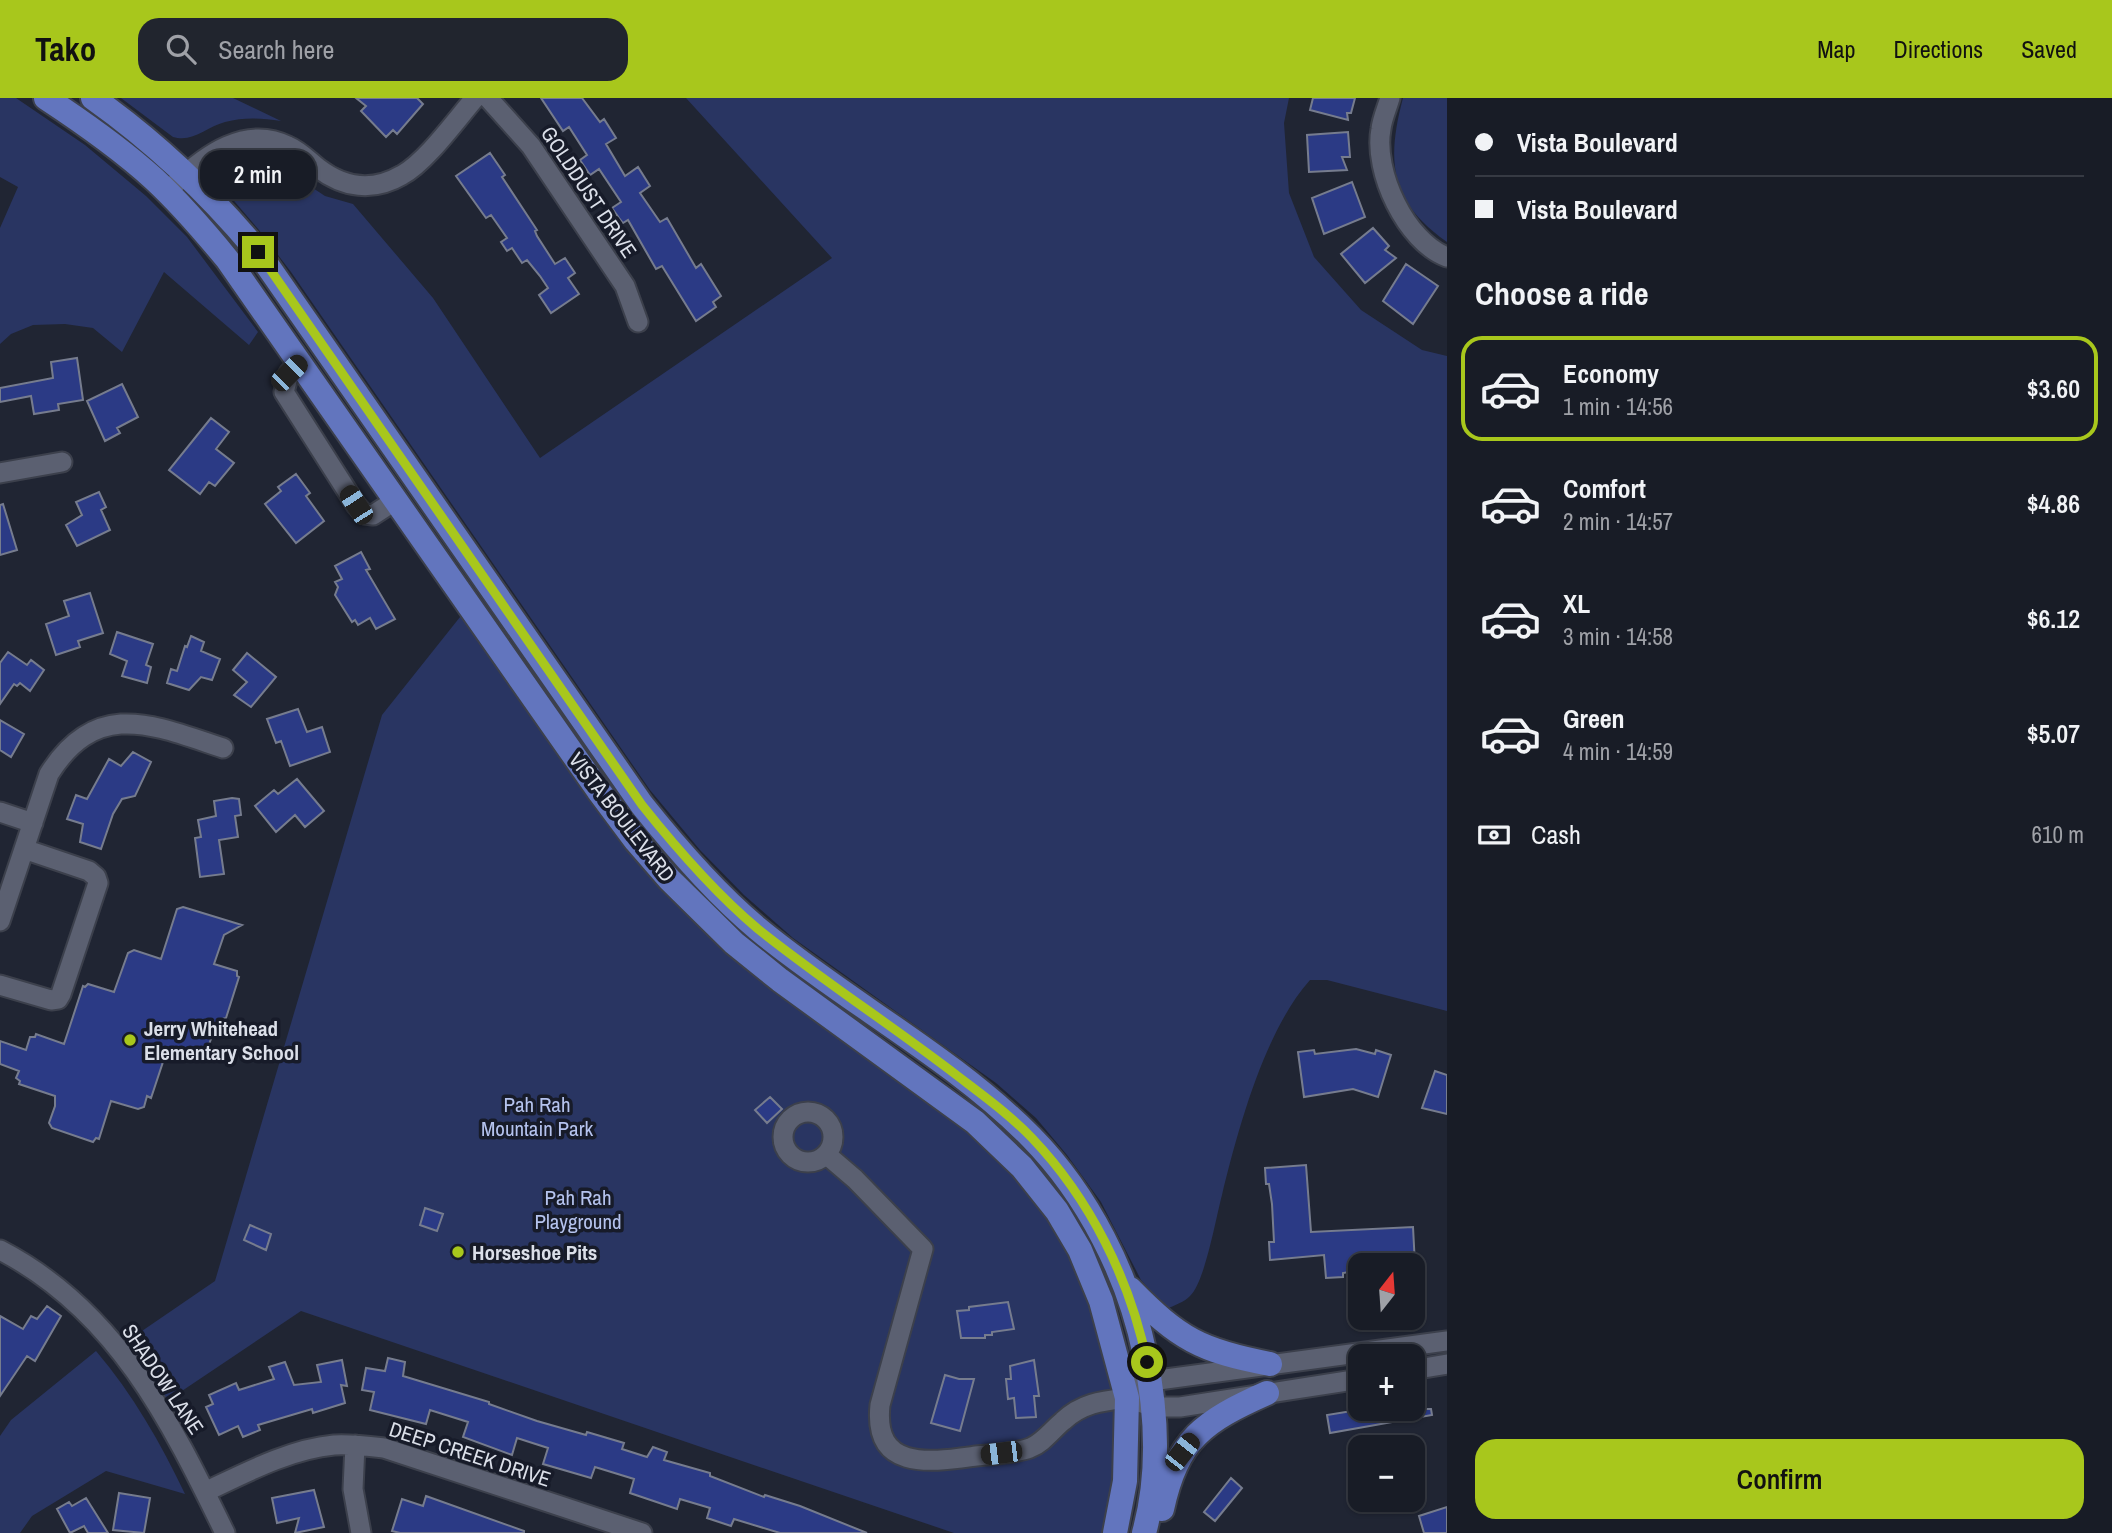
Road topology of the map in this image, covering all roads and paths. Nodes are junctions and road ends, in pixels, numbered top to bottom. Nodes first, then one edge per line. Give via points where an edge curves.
1 (46, 98) edge
2 (93, 98) edge
3 (475, 98) edge
4 (488, 98) edge
5 (1390, 98) edge
6 (186, 173) junction
7 (167, 192) junction
8 (1447, 257) edge
9 (638, 322) dead end
10 (300, 362) junction
11 (62, 462) dead end
12 (0, 472) edge
13 (396, 500) junction
14 (223, 748) dead end
15 (0, 812) edge
16 (33, 823) junction
17 (24, 849) junction
18 (0, 921) edge
19 (0, 985) edge
20 (827, 1154) dead end
21 (0, 1251) edge
22 (1122, 1281) junction
23 (1447, 1341) edge
24 (1270, 1364) junction
25 (1447, 1364) edge
26 (1425, 1368) edge
27 (1151, 1381) junction
28 (1348, 1381) edge
29 (1267, 1393) junction
30 (1128, 1398) junction
31 (1154, 1407) junction
32 (355, 1445) junction
33 (205, 1492) junction
34 (225, 1533) edge
35 (361, 1533) edge
36 (642, 1533) edge
37 (1115, 1533) edge
38 (1144, 1533) edge
39 (1155, 1533) edge

1 - 7 main road, VISTA BOULEVARD via 125,154
2 - 6 main road, VISTA BOULEVARD
3 - 6 street via 413,168 380,184 341,183 298,151 261,139 231,143
4 - 9 street, GOLDDUST DRIVE via 531,146 625,286
5 - 8 street via 1380,131 1382,168 1392,196 1412,230
6 - 7 street
6 - 22 main road, VISTA BOULEVARD via 258,252 642,805 677,848 758,929 1004,1111 1067,1179
7 - 10 main road, VISTA BOULEVARD via 227,259
10 - 13 main road, VISTA BOULEVARD
10 - 13 street via 289,373 284,392 360,511 373,515
11 - 12 street
13 - 30 main road, VISTA BOULEVARD via 598,790 668,879 734,943 975,1122 1022,1167 1080,1250 1101,1301
14 - 16 street via 144,724 125,723 87,734 59,758 49,774
15 - 16 street
16 - 17 street
17 - 18 street
17 - 19 street via 89,871 98,883 58,999
20 - 30 street via 923,1249 880,1405 880,1428 892,1450 907,1459 928,1462 1020,1451 1037,1445 1080,1408
21 - 33 street, SHADOW LANE via 76,1302 123,1352 157,1403
22 - 24 main road via 1185,1338 1220,1353
22 - 27 main road, VISTA BOULEVARD
23 - 24 street
24 - 27 street
25 - 26 street
27 - 30 street
27 - 31 main road, VISTA BOULEVARD
28 - 29 street
29 - 31 street
29 - 39 main road via 1227,1411 1193,1438 1174,1466
30 - 31 street
30 - 37 main road, VISTA BOULEVARD via 1125,1481
31 - 38 main road, VISTA BOULEVARD via 1156,1433
32 - 33 street, DEEP CREEK DRIVE via 308,1450
32 - 35 street via 353,1489
32 - 36 street, DEEP CREEK DRIVE via 384,1448
33 - 34 street, SHADOW LANE

